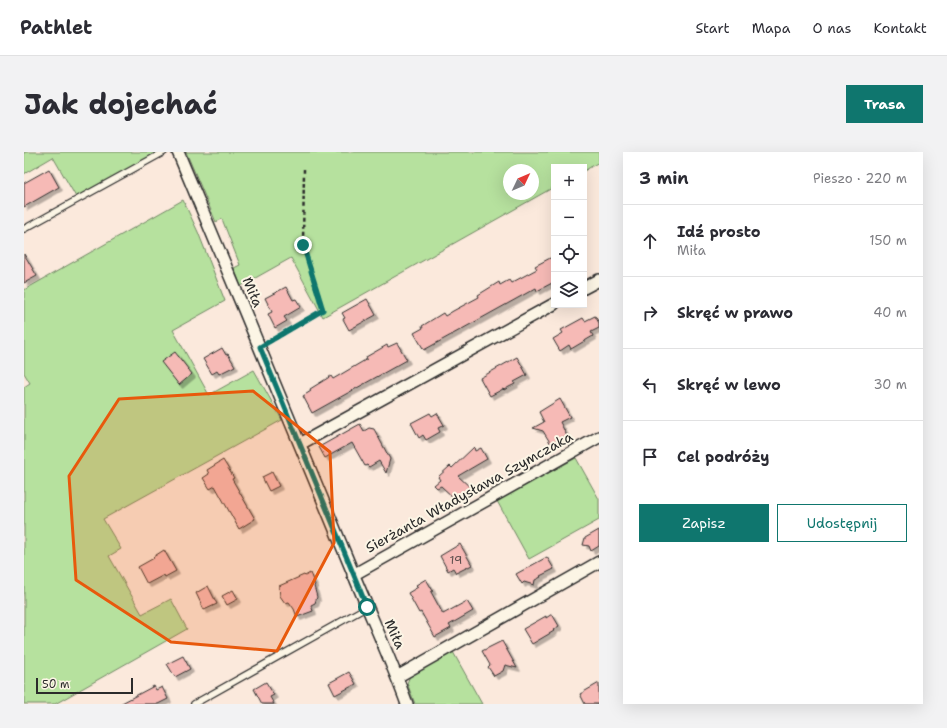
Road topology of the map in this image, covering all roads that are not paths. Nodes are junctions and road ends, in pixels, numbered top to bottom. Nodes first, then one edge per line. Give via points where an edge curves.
1 (164, 152) edge
2 (178, 152) edge
3 (24, 229) edge
4 (599, 280) edge
5 (587, 286) edge
6 (551, 306) edge
7 (599, 437) edge
8 (300, 444) junction
9 (599, 562) edge
10 (353, 574) junction
11 (367, 607) junction
12 (397, 677) junction
13 (194, 704) edge
14 (408, 704) edge

1 - 3 lane
2 - 8 street, Miła
4 - 5 street
6 - 8 street
7 - 10 street, Sierżanta Władysława Szymczaka
8 - 10 street, Miła
9 - 12 street
10 - 11 street, Miła
11 - 12 street, Miła
11 - 13 lane
12 - 14 street, Miła

